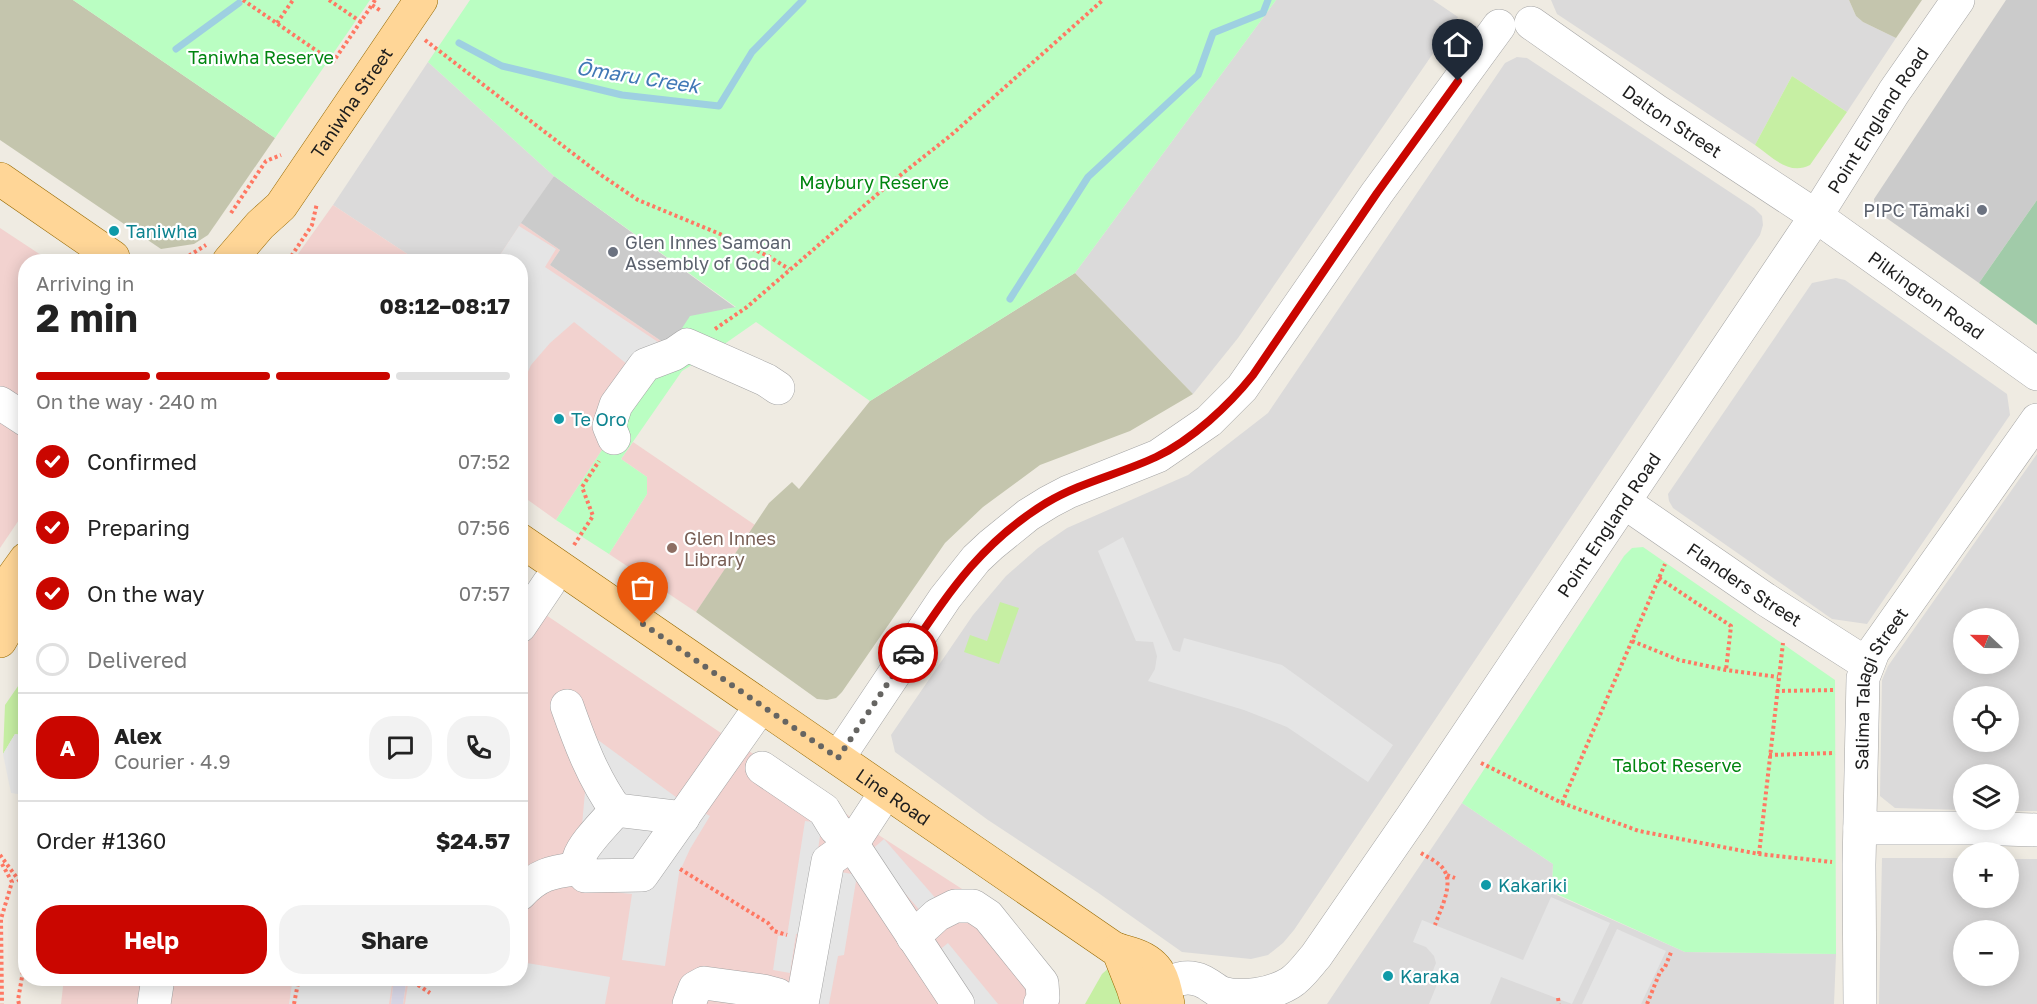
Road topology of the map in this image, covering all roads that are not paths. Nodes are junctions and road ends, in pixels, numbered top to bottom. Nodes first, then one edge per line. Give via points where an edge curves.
1 (420, 0) edge
2 (1958, 0) edge
3 (1514, 12) edge
4 (0, 179) edge
5 (281, 206) junction
6 (1816, 216) junction
7 (220, 251) edge
8 (107, 254) edge
9 (263, 254) edge
10 (2037, 374) edge
11 (778, 388) dead end
12 (0, 403) edge
13 (18, 415) edge
14 (2037, 420) edge
15 (614, 438) dead end
16 (1624, 502) junction
17 (528, 546) edge
18 (18, 570) edge
19 (549, 583) dead end
20 (0, 595) edge
21 (18, 610) edge
22 (528, 614) edge
23 (0, 641) edge
24 (1867, 664) junction
25 (567, 706) dead end
26 (761, 706) junction
27 (838, 758) junction
28 (762, 768) dead end
29 (886, 792) junction
30 (616, 810) junction
31 (683, 818) junction
32 (1860, 828) junction
33 (2037, 830) edge
34 (852, 844) junction
35 (580, 868) junction
36 (528, 885) edge
37 (913, 937) junction
38 (1118, 951) junction
39 (157, 986) edge
40 (1160, 998) edge
41 (1207, 998) edge
42 (154, 1004) edge
43 (689, 1004) edge
44 (791, 1004) edge
45 (802, 1004) edge
46 (958, 1004) edge
47 (1040, 1004) edge
48 (1138, 1004) edge
49 (1860, 1004) edge

1 - 5 main road, Taniwha Street
2 - 6 street, Point England Road
3 - 6 street, Dalton Street
3 - 27 street via 1377,193 1236,395 1209,421 1158,456 1048,502 991,545 945,598
4 - 8 main road
5 - 7 main road, Taniwha Street
5 - 9 main road, Taniwha Street
6 - 10 street, Pilkington Road
6 - 16 street, Point England Road
11 - 15 street via 687,345 645,365 616,405 609,426
12 - 13 street
14 - 24 street, Salima Talagi Street
16 - 24 street, Flanders Street
16 - 41 street, Point England Road via 1316,956 1300,975 1271,991
17 - 26 main road, Line Road
18 - 20 main road
19 - 22 street
21 - 23 main road
24 - 32 street, Salima Talagi Street via 1861,690
25 - 30 street via 585,757
26 - 27 main road, Line Road
26 - 31 street
27 - 29 main road, Line Road
28 - 34 street via 824,810
29 - 34 street
29 - 38 main road, Line Road
30 - 31 street
30 - 35 street via 585,847 579,858
31 - 35 street via 642,875 585,876
32 - 33 street
32 - 49 street, Salima Talagi Street
34 - 37 street
34 - 45 street via 828,861
35 - 36 street via 556,872
37 - 46 street
37 - 47 street via 937,915 955,906 973,906 988,916 1042,983
38 - 40 main road, Line Road via 1151,963 1162,976
38 - 48 main road
39 - 42 street
40 - 41 street, Point England Road via 1180,980 1197,979 1208,984
43 - 44 street via 695,988 704,983 778,995

